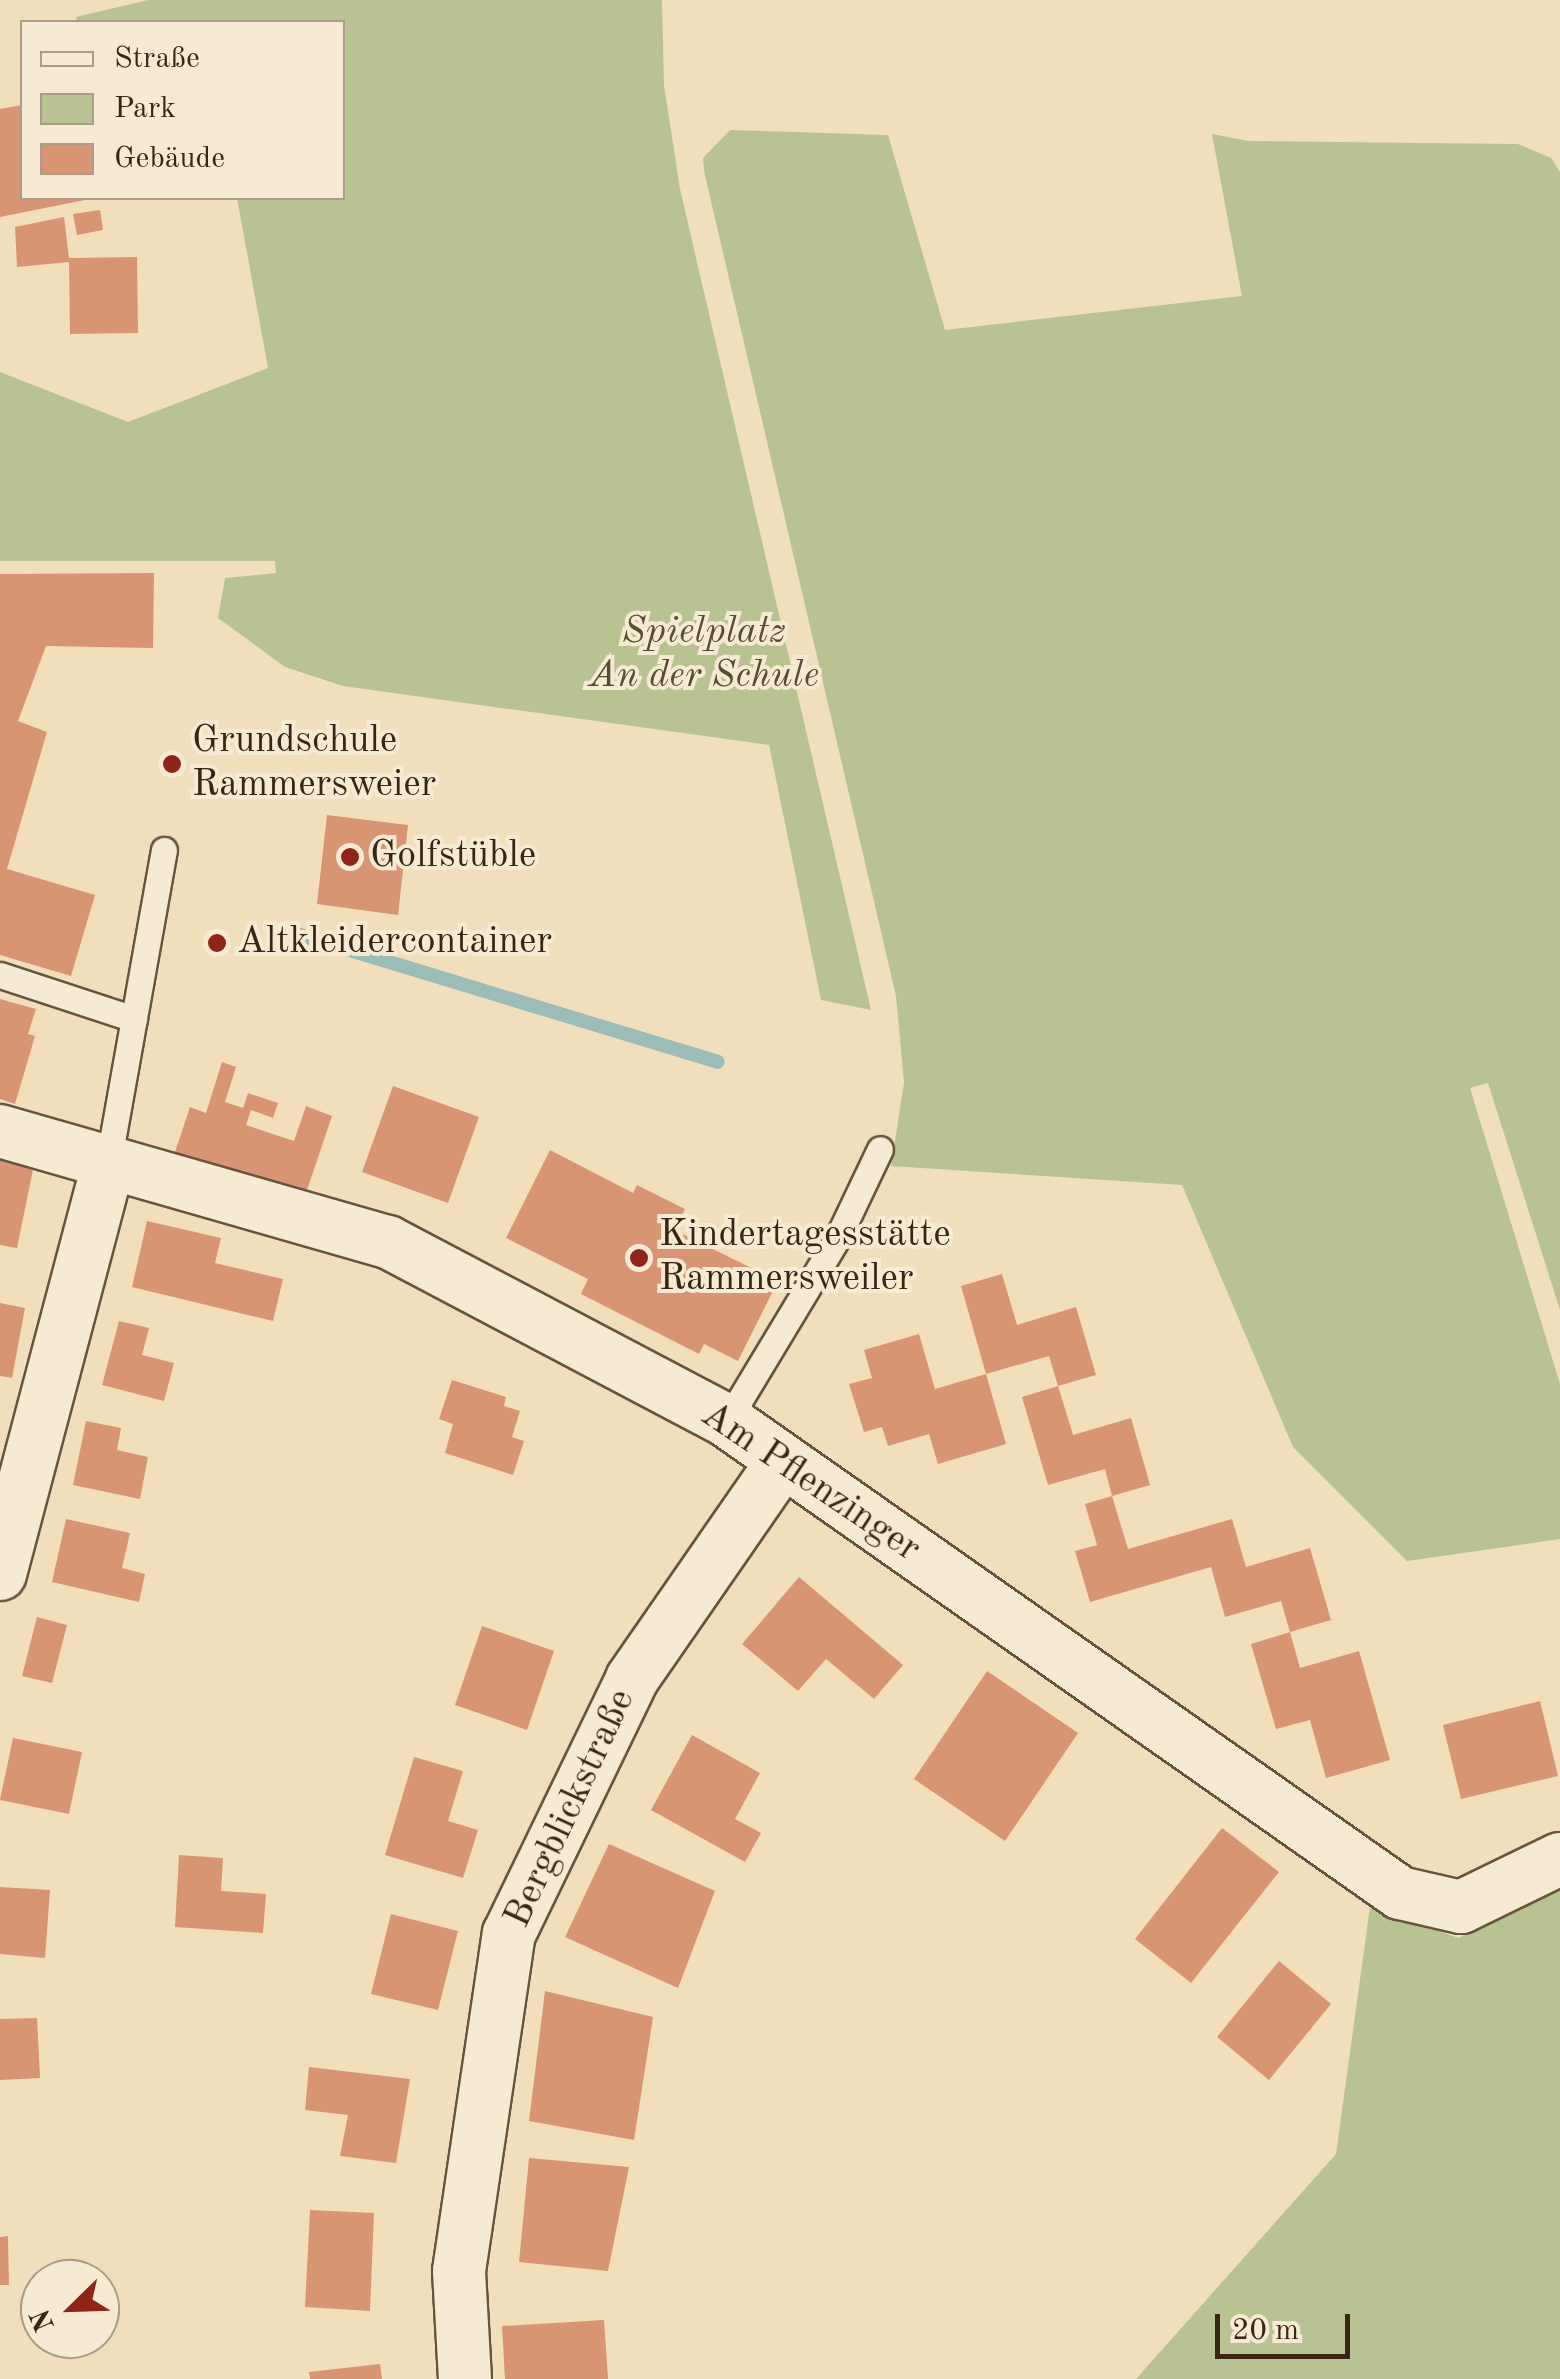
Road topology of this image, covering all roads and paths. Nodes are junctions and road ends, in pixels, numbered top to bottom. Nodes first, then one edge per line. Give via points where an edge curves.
1 (164, 850) dead end
2 (0, 975) edge
3 (134, 1018) junction
4 (0, 1131) edge
5 (880, 1149) dead end
6 (108, 1164) junction
7 (727, 1420) junction
8 (782, 1461) junction
9 (0, 1574) edge
10 (1560, 1860) edge
11 (465, 2379) edge

1 - 3 lane
2 - 3 lane
3 - 6 lane
4 - 6 street, Am Pflenzinger
5 - 7 lane via 847,1222
6 - 7 street, Am Pflenzinger via 388,1242
6 - 9 street
7 - 8 street, Am Pflenzinger
8 - 10 street, Am Pflenzinger via 1400,1893 1461,1907
8 - 11 street, Bergblickstraße via 632,1679 510,1934 460,2271

